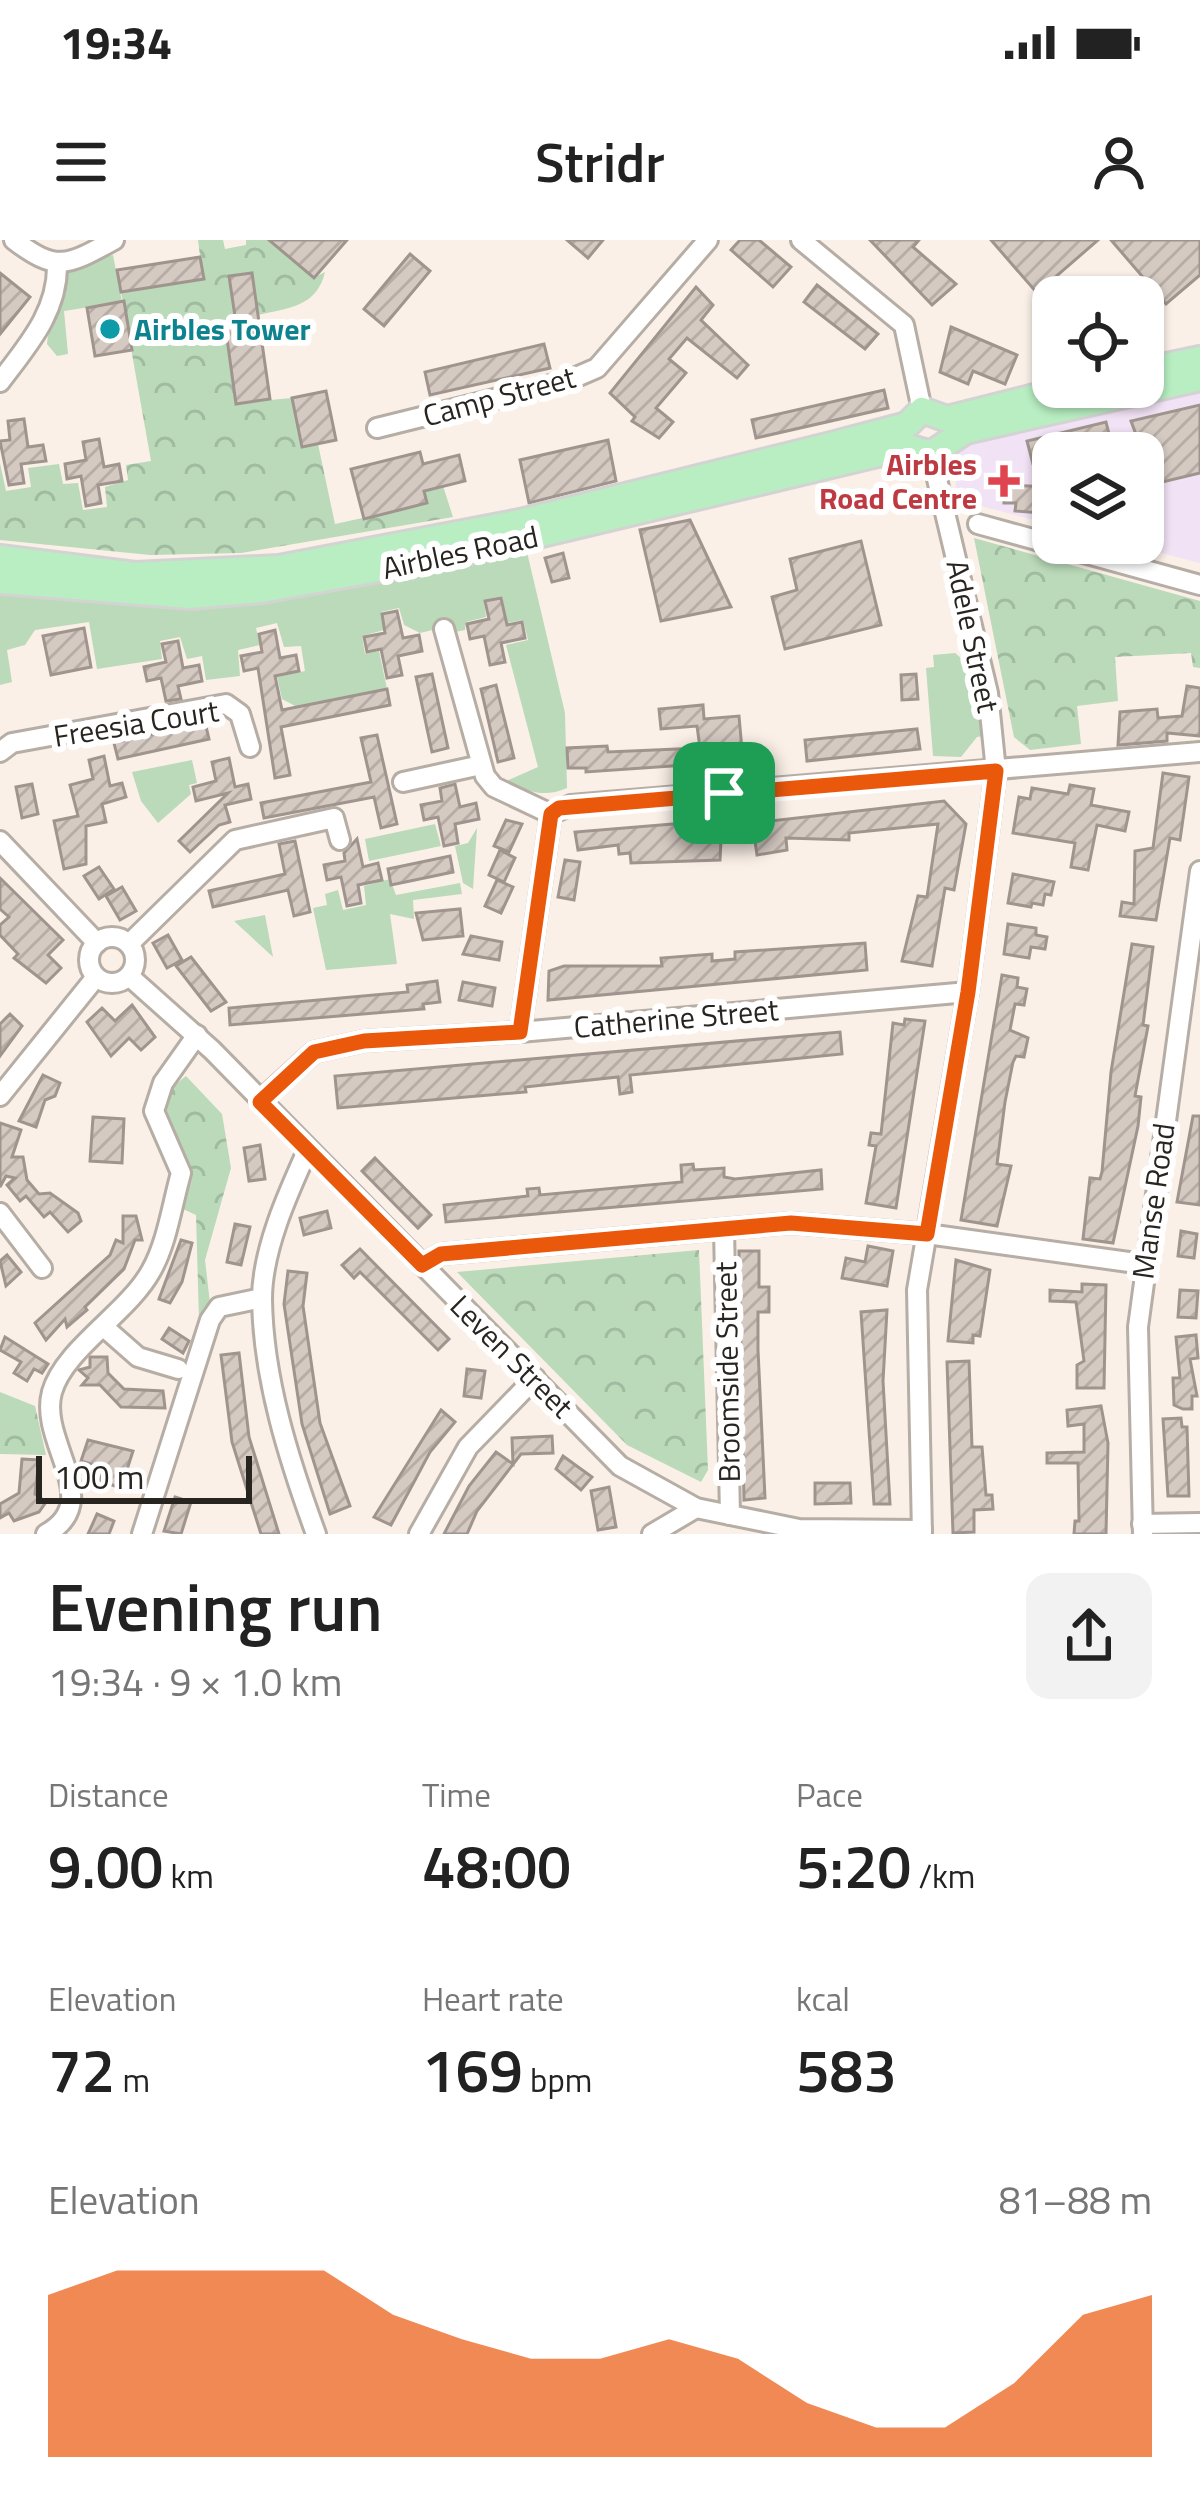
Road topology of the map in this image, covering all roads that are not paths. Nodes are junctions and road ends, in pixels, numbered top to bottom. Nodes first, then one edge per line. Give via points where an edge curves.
1 (14, 240) edge
2 (114, 240) edge
3 (708, 240) edge
4 (801, 240) edge
5 (57, 265) junction
6 (1200, 358) edge
7 (1164, 366) edge
8 (1200, 378) edge
9 (0, 382) edge
10 (1032, 400) edge
11 (377, 428) dead end
12 (928, 432) junction
13 (978, 524) dead end
14 (0, 558) edge
15 (0, 581) edge
16 (1200, 585) edge
17 (444, 629) dead end
18 (250, 747) dead end
19 (0, 752) edge
20 (1200, 752) edge
21 (481, 765) junction
22 (996, 771) junction
23 (403, 782) dead end
24 (551, 814) junction
25 (340, 840) dead end
26 (0, 841) edge
27 (1200, 871) edge
28 (97, 943) junction
29 (128, 944) junction
30 (129, 976) junction
31 (96, 977) junction
32 (968, 992) junction
33 (520, 1032) junction
34 (197, 1035) junction
35 (0, 1096) edge
36 (260, 1102) junction
37 (308, 1148) junction
38 (0, 1213) edge
39 (724, 1229) junction
40 (927, 1234) junction
41 (1143, 1264) junction
42 (422, 1265) junction
43 (42, 1268) dead end
44 (262, 1298) junction
45 (105, 1328) junction
46 (152, 1339) dead end
47 (142, 1358) junction
48 (178, 1369) dead end
49 (535, 1378) junction
50 (696, 1508) junction
51 (730, 1515) junction
52 (1200, 1522) edge
53 (1143, 1529) edge
54 (922, 1532) edge
55 (46, 1534) edge
56 (142, 1534) edge
57 (316, 1534) edge
58 (419, 1534) edge
59 (652, 1534) edge

1 - 5 street
2 - 5 street
3 - 11 street, Camp Street via 597,368
4 - 12 street, Adele Street via 904,325
5 - 9 street via 58,286 40,329
6 - 7 main road
8 - 12 main road, Airbles Road
10 - 12 main road, Airbles Road
12 - 14 main road, Airbles Road via 279,568 135,575
12 - 15 main road, Airbles Road via 445,557 262,590 170,596
12 - 22 street, Adele Street via 988,693
13 - 16 street
17 - 21 street
18 - 19 street, Freesia Court via 239,714 226,704 12,743
20 - 22 street
21 - 23 street
21 - 24 street via 494,787
22 - 24 street via 571,805
22 - 32 street, Adele Street
24 - 33 street
25 - 29 street via 334,818 235,840
26 - 28 street
27 - 41 street, Manse Road
28 - 29 street via 112,937
28 - 31 street via 89,960
29 - 30 street via 135,960
30 - 31 street via 113,983
30 - 34 street, Leven Street
31 - 35 street
32 - 33 street, Catherine Street
32 - 40 street, Adele Street
33 - 36 street, Catherine Street via 364,1041 314,1052
34 - 36 street, Leven Street
34 - 45 street via 156,1097 157,1126 181,1173 159,1250 151,1273
36 - 37 street, Leven Street
37 - 42 street, Leven Street
37 - 44 street via 267,1260
38 - 43 street
39 - 40 street via 791,1223
39 - 42 street via 441,1254
39 - 51 street, Broomside Street
40 - 41 street
40 - 54 street, Adele Street via 917,1290
41 - 53 street, Manse Road
42 - 49 street, Leven Street
44 - 56 street via 219,1307 210,1320
44 - 57 street via 286,1444
45 - 47 street
45 - 55 street via 64,1368 50,1398 73,1501 64,1522
46 - 47 street
47 - 48 street
49 - 50 street, Leven Street via 620,1466
49 - 58 street via 468,1447
50 - 51 street, Leven Street
50 - 59 street
51 - 54 street, Leven Street via 799,1528
52 - 53 street

